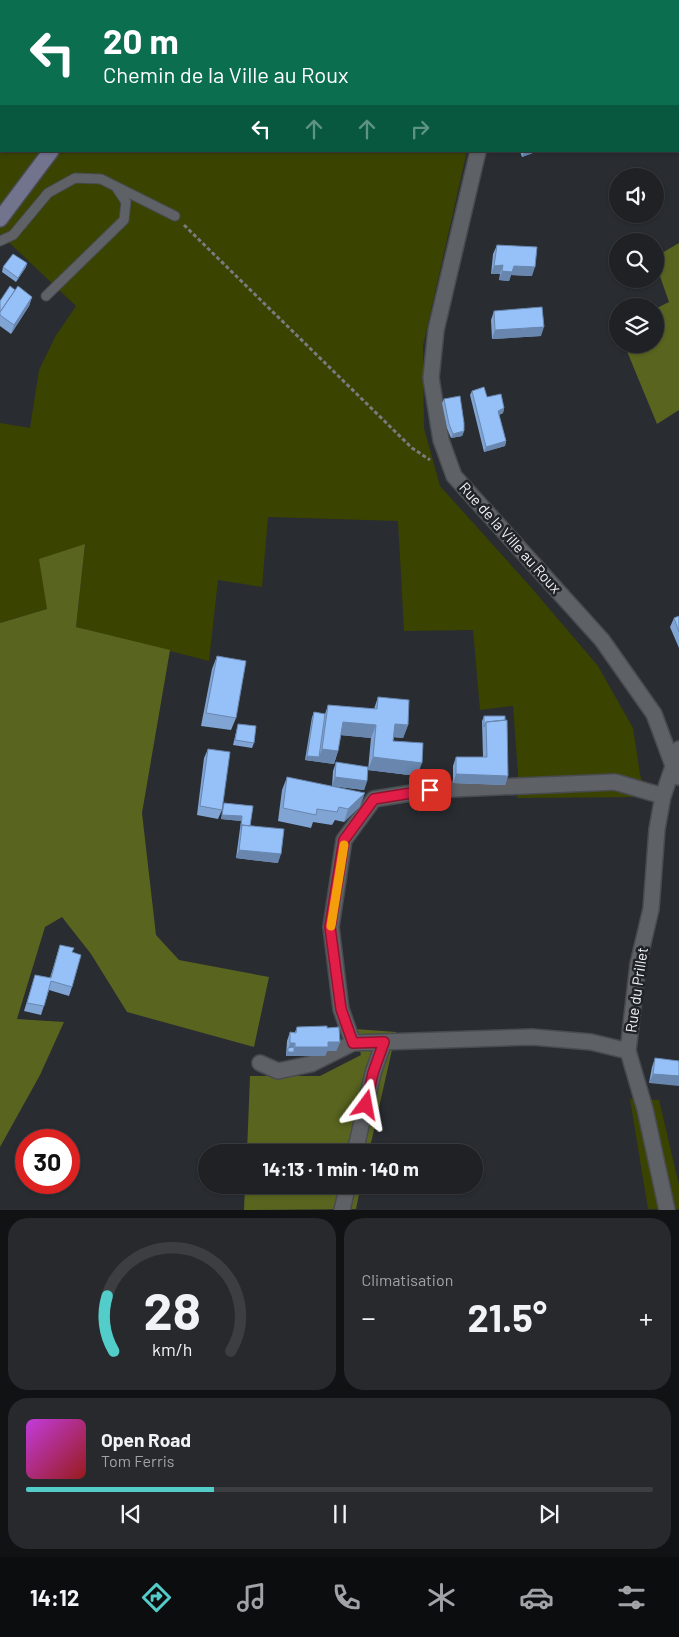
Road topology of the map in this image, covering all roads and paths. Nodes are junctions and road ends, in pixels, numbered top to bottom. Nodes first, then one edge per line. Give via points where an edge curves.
1 (50, 152) edge
2 (478, 152) edge
3 (116, 187) junction
4 (175, 216) joint
5 (0, 219) edge
6 (0, 241) edge
7 (46, 296) dead end
8 (454, 476) junction
9 (679, 749) edge
10 (676, 772) edge
11 (663, 796) junction
12 (384, 1042) junction
13 (353, 1043) junction
14 (628, 1051) junction
15 (260, 1063) dead end
16 (357, 1144) edge
17 (346, 1194) edge
18 (342, 1210) edge
19 (667, 1210) edge

1 - 5 street
2 - 8 street, Rue de la Ville au Roux via 436,330 432,378 441,440
3 - 4 lane
3 - 6 lane via 102,179 75,178 48,194 13,235
3 - 7 lane via 126,202 124,220
4 - 8 path via 412,448
8 - 10 street, Rue de la Ville au Roux via 602,640 654,714
9 - 10 street, Rue du Prillet
10 - 11 street, Rue du Prillet
11 - 13 street via 615,782 430,790 374,799 344,840 330,927 341,1009
11 - 14 street, Rue du Prillet via 657,828 651,909 638,964
12 - 13 street
12 - 14 street via 532,1038 591,1042
12 - 16 street via 373,1073
13 - 15 street via 311,1064 278,1071
14 - 19 street, Rue du Prillet
17 - 18 street

